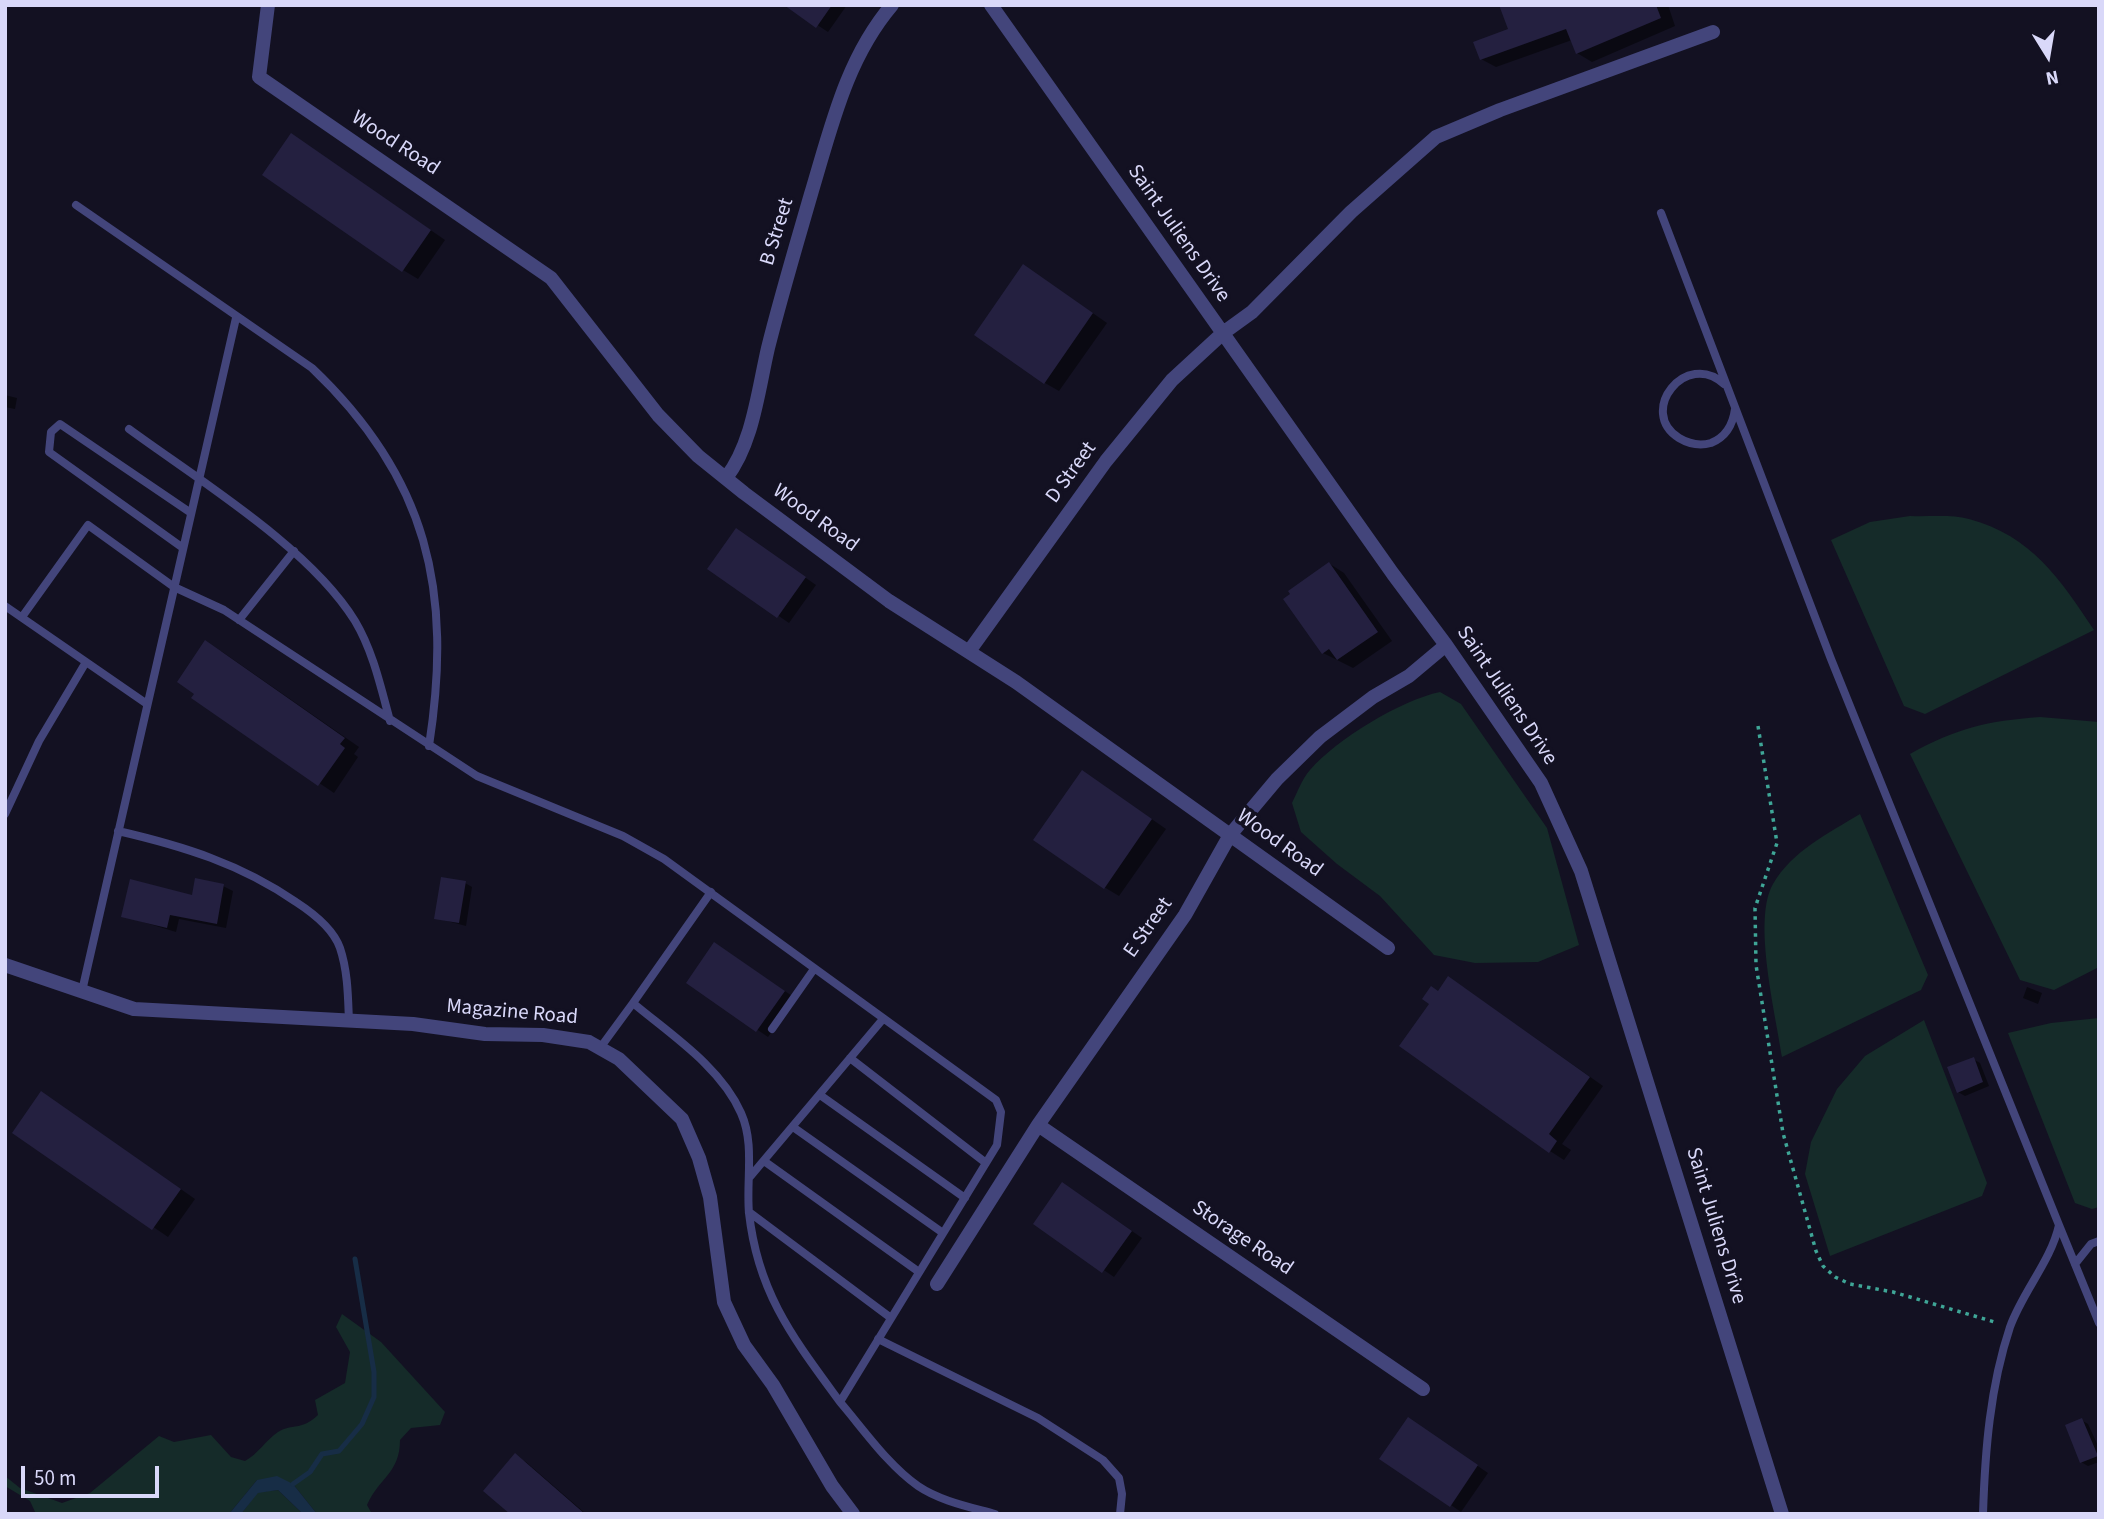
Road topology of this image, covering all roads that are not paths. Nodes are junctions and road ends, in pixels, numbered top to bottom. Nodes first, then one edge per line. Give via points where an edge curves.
1 (268, 5) edge
2 (892, 5) edge
3 (991, 5) edge
4 (1713, 32) dead end
5 (76, 205) dead end
6 (1661, 213) dead end
7 (236, 318) junction
8 (1223, 333) junction
9 (1727, 386) junction
10 (1735, 408) junction
11 (129, 429) dead end
12 (726, 478) junction
13 (199, 480) junction
14 (191, 513) junction
15 (183, 548) junction
16 (294, 551) junction
17 (174, 587) junction
18 (5, 606) edge
19 (22, 617) junction
20 (239, 620) junction
21 (1446, 645) junction
22 (970, 650) junction
23 (86, 662) junction
24 (147, 704) junction
25 (390, 721) junction
26 (429, 746) junction
27 (5, 814) edge
28 (118, 831) junction
29 (1230, 835) junction
30 (711, 892) junction
31 (1388, 948) dead end
32 (5, 965) edge
33 (814, 969) junction
34 (82, 992) junction
35 (634, 1003) junction
36 (883, 1019) junction
37 (349, 1022) junction
38 (772, 1029) dead end
39 (600, 1048) junction
40 (850, 1058) junction
41 (820, 1095) junction
42 (1038, 1125) junction
43 (793, 1127) junction
44 (764, 1161) junction
45 (986, 1163) junction
46 (749, 1178) junction
47 (965, 1198) junction
48 (749, 1212) junction
49 (2059, 1225) junction
50 (943, 1233) junction
51 (2099, 1241) edge
52 (2075, 1264) junction
53 (919, 1272) junction
54 (937, 1284) dead end
55 (891, 1318) junction
56 (2099, 1323) edge
57 (878, 1339) junction
58 (1423, 1389) dead end
59 (841, 1402) junction
60 (839, 1496) junction
61 (836, 1514) edge
62 (853, 1514) edge
63 (995, 1514) edge
64 (1120, 1514) edge
65 (1782, 1514) edge
66 (1983, 1514) edge

1 - 12 street, Wood Road via 259,77 551,278 658,415
2 - 12 street, B Street via 858,53 836,110 783,287 747,436
3 - 8 street, Saint Juliens Drive
4 - 8 street, D Street via 1436,137 1350,212 1252,312
5 - 7 lane
6 - 9 lane
7 - 13 lane
7 - 26 lane via 312,368 346,401 385,451 410,498 426,551 439,632
8 - 21 street, Saint Juliens Drive
8 - 22 street, D Street via 1172,380 1106,461
9 - 10 lane
9 - 10 lane via 1709,374 1676,381 1663,402 1667,426 1685,442 1710,443 1728,430
10 - 49 lane
11 - 13 lane
12 - 22 street, Wood Road via 890,601
13 - 14 lane
13 - 16 lane
14 - 15 lane
14 - 15 lane via 60,424 51,432 49,453
15 - 17 lane
16 - 20 lane
16 - 25 lane via 356,622 376,669
17 - 19 lane via 88,525
17 - 20 lane
17 - 24 lane
18 - 19 lane
19 - 23 lane
20 - 25 lane
21 - 29 street, E Street via 1320,737
21 - 65 street, Saint Juliens Drive via 1541,783 1581,870
22 - 29 street, Wood Road
23 - 24 lane
23 - 27 lane via 39,741
24 - 28 lane
25 - 26 lane
26 - 30 lane via 477,776 623,836
28 - 34 lane
28 - 37 lane via 185,846 231,863 307,909 339,946
29 - 31 street, Wood Road
29 - 42 street, E Street via 1185,915
30 - 33 lane
30 - 35 lane
32 - 34 street, Magazine Road
33 - 36 lane
33 - 38 lane
34 - 37 street, Magazine Road via 134,1009
35 - 39 lane
35 - 46 lane via 689,1049 734,1099 747,1132
36 - 40 lane
36 - 45 lane via 996,1100 1002,1127
37 - 39 street, Magazine Road via 543,1035
39 - 60 street, Magazine Road via 619,1059 682,1119 710,1198 724,1302 744,1345
40 - 41 lane
40 - 45 lane
41 - 43 lane
41 - 47 lane
42 - 54 street, E Street
42 - 58 street, Storage Road
43 - 44 lane
43 - 50 lane
44 - 46 lane
44 - 53 lane
45 - 47 lane
46 - 48 lane
47 - 50 lane
48 - 55 lane
48 - 59 lane via 758,1261 773,1305
49 - 52 lane
49 - 66 lane via 2055,1243 2010,1327 1990,1416
50 - 53 lane
51 - 52 lane
52 - 56 lane
53 - 55 lane
55 - 57 lane
57 - 59 lane
57 - 64 lane via 1038,1418 1102,1460 1119,1478
59 - 63 lane via 920,1488
60 - 61 street
60 - 62 street, Magazine Road

